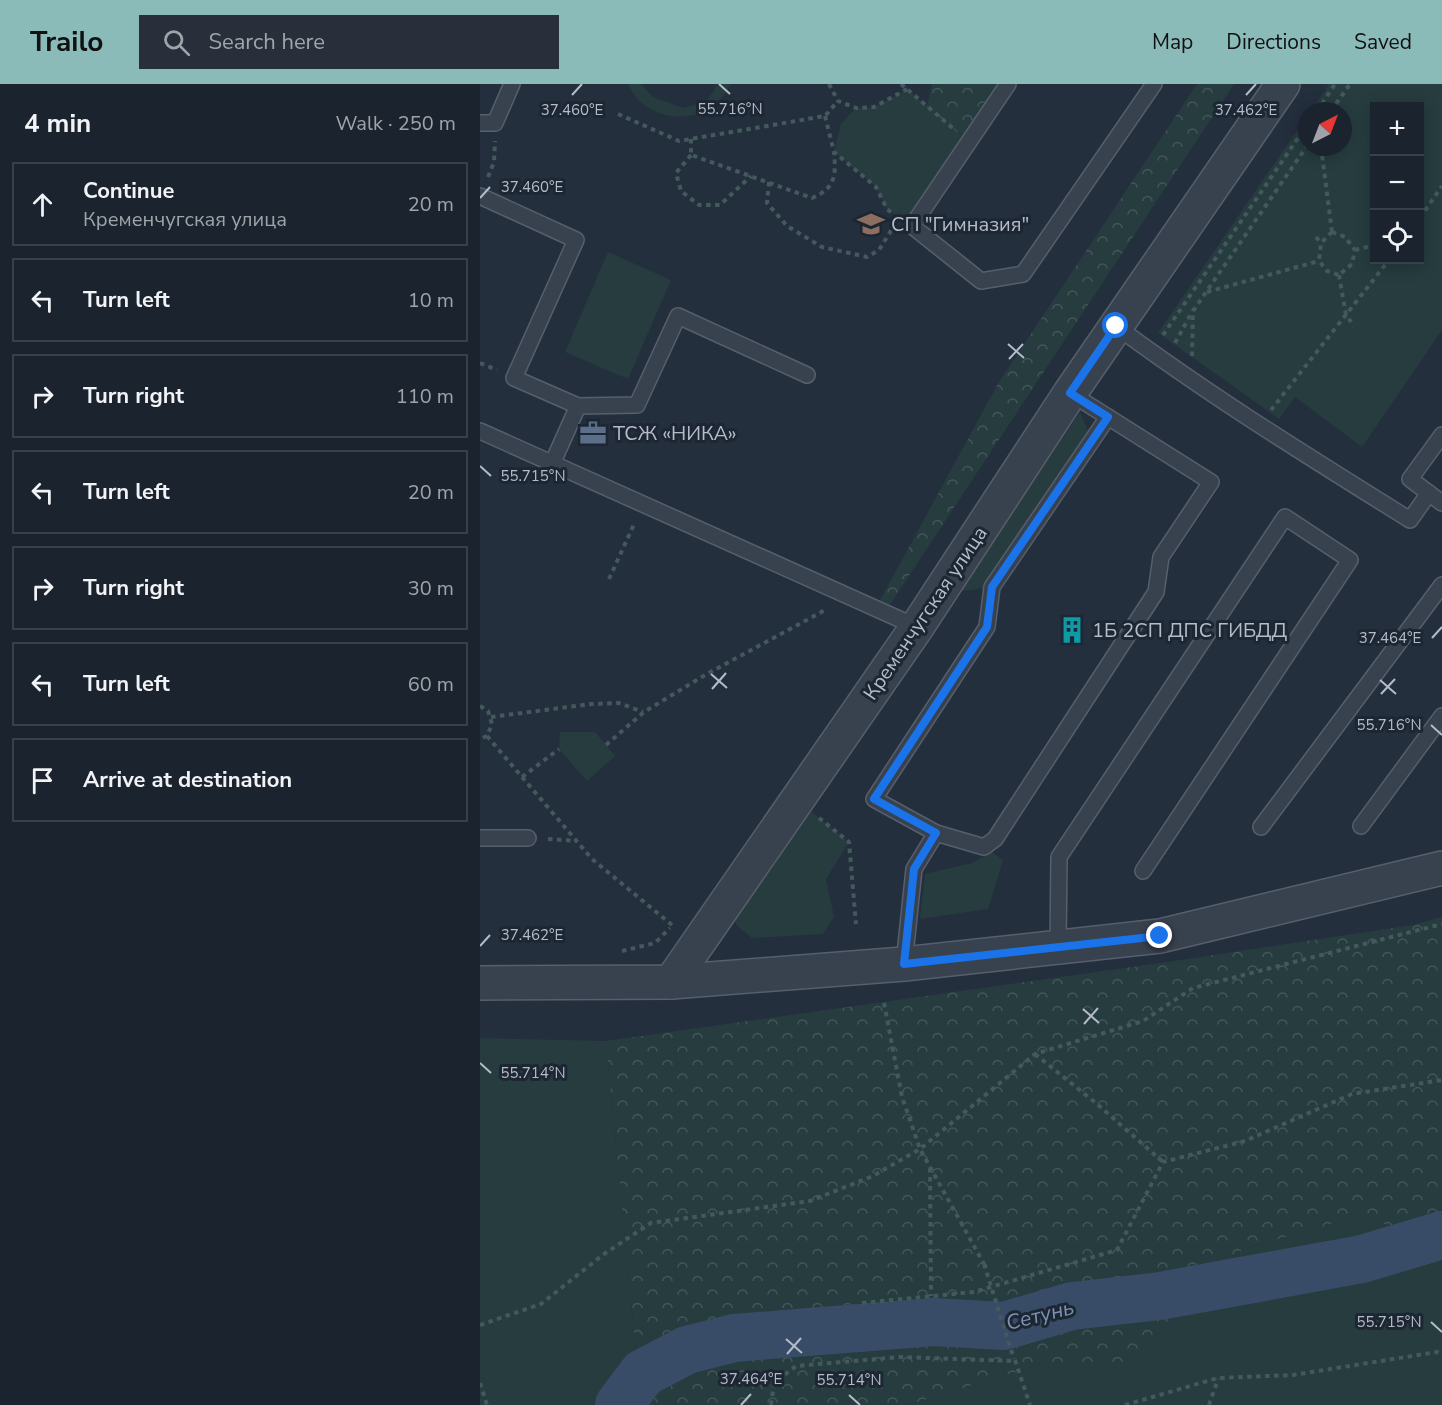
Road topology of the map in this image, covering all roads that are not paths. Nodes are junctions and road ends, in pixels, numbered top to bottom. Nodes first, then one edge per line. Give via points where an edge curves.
1 (512, 84) edge
2 (1008, 84) edge
3 (1154, 84) edge
4 (1283, 84) edge
5 (480, 123) edge
6 (480, 196) edge
7 (1116, 326) junction
8 (807, 375) dead end
9 (1070, 393) junction
10 (578, 406) junction
11 (1108, 417) junction
12 (480, 431) edge
13 (1442, 435) edge
14 (552, 464) junction
15 (1429, 493) junction
16 (1442, 503) edge
17 (1442, 585) edge
18 (917, 627) junction
19 (1442, 716) edge
20 (1361, 826) dead end
21 (1261, 828) dead end
22 (936, 833) junction
23 (480, 838) edge
24 (528, 838) road end
25 (1442, 868) edge
26 (1143, 871) dead end
27 (1058, 947) junction
28 (904, 964) junction
29 (671, 982) junction
30 (480, 983) edge

1 - 5 lane via 495,123
2 - 3 lane via 969,142 905,222 981,281 1023,274
4 - 7 street, Кременчугская улица
6 - 10 lane via 576,240 514,378
7 - 9 street, Кременчугская улица
7 - 15 lane via 1274,435 1410,520
8 - 10 lane via 678,316 637,405
9 - 11 lane
9 - 18 street, Кременчугская улица
10 - 14 lane
11 - 22 lane via 992,587 987,627 874,799
11 - 22 lane via 1211,482 1161,557 1156,592 995,839 984,847
12 - 14 lane
13 - 15 lane via 1410,479
14 - 18 lane
15 - 16 lane
17 - 21 lane
18 - 29 street, Кременчугская улица
19 - 20 lane
22 - 28 lane via 914,869
23 - 24 lane
25 - 27 street via 1160,936
26 - 27 lane via 1350,560 1285,517 1059,857
27 - 28 street
28 - 29 street
29 - 30 street

